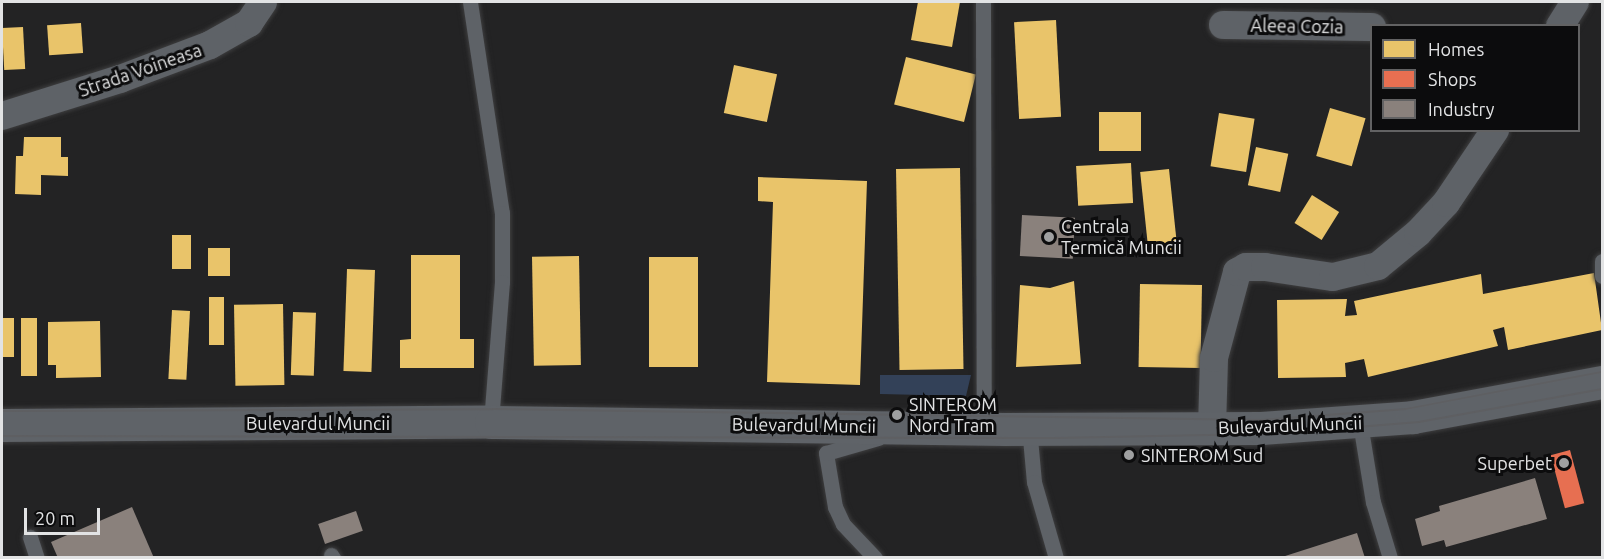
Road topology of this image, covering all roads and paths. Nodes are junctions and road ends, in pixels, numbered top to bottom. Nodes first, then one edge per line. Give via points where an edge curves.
1 (263, 2) edge
2 (470, 2) edge
3 (982, 2) edge
4 (1575, 2) edge
5 (1561, 24) edge
6 (1223, 25) dead end
7 (1370, 27) edge
8 (2, 116) edge
9 (1494, 132) edge
10 (1602, 261) edge
11 (1602, 276) edge
12 (1602, 382) edge
13 (490, 422) junction
14 (1360, 423) junction
15 (1029, 424) junction
16 (2, 425) edge
17 (880, 426) junction
18 (1212, 428) junction
19 (984, 429) junction
20 (30, 537) dead end
21 (37, 558) edge
22 (875, 558) edge
23 (1056, 558) edge
24 (1390, 558) edge

1 - 8 street, Strada Voineasa via 249,23 210,45
2 - 13 lane via 502,213 502,282
3 - 19 lane
4 - 5 street
6 - 7 street, Aleea Cozia
9 - 18 street via 1446,203 1378,266 1333,277 1265,267 1246,267 1237,272 1214,358
10 - 11 lane
12 - 14 main road, Bulevardul Muncii via 1467,409
13 - 16 main road, Bulevardul Muncii
13 - 17 main road, Bulevardul Muncii
14 - 18 main road, Bulevardul Muncii
14 - 24 lane via 1373,502
15 - 18 main road, Bulevardul Muncii
15 - 19 main road, Bulevardul Muncii
15 - 23 lane via 1034,482
17 - 19 main road, Bulevardul Muncii
17 - 22 lane via 882,437 826,453 835,507 843,524
20 - 21 lane

